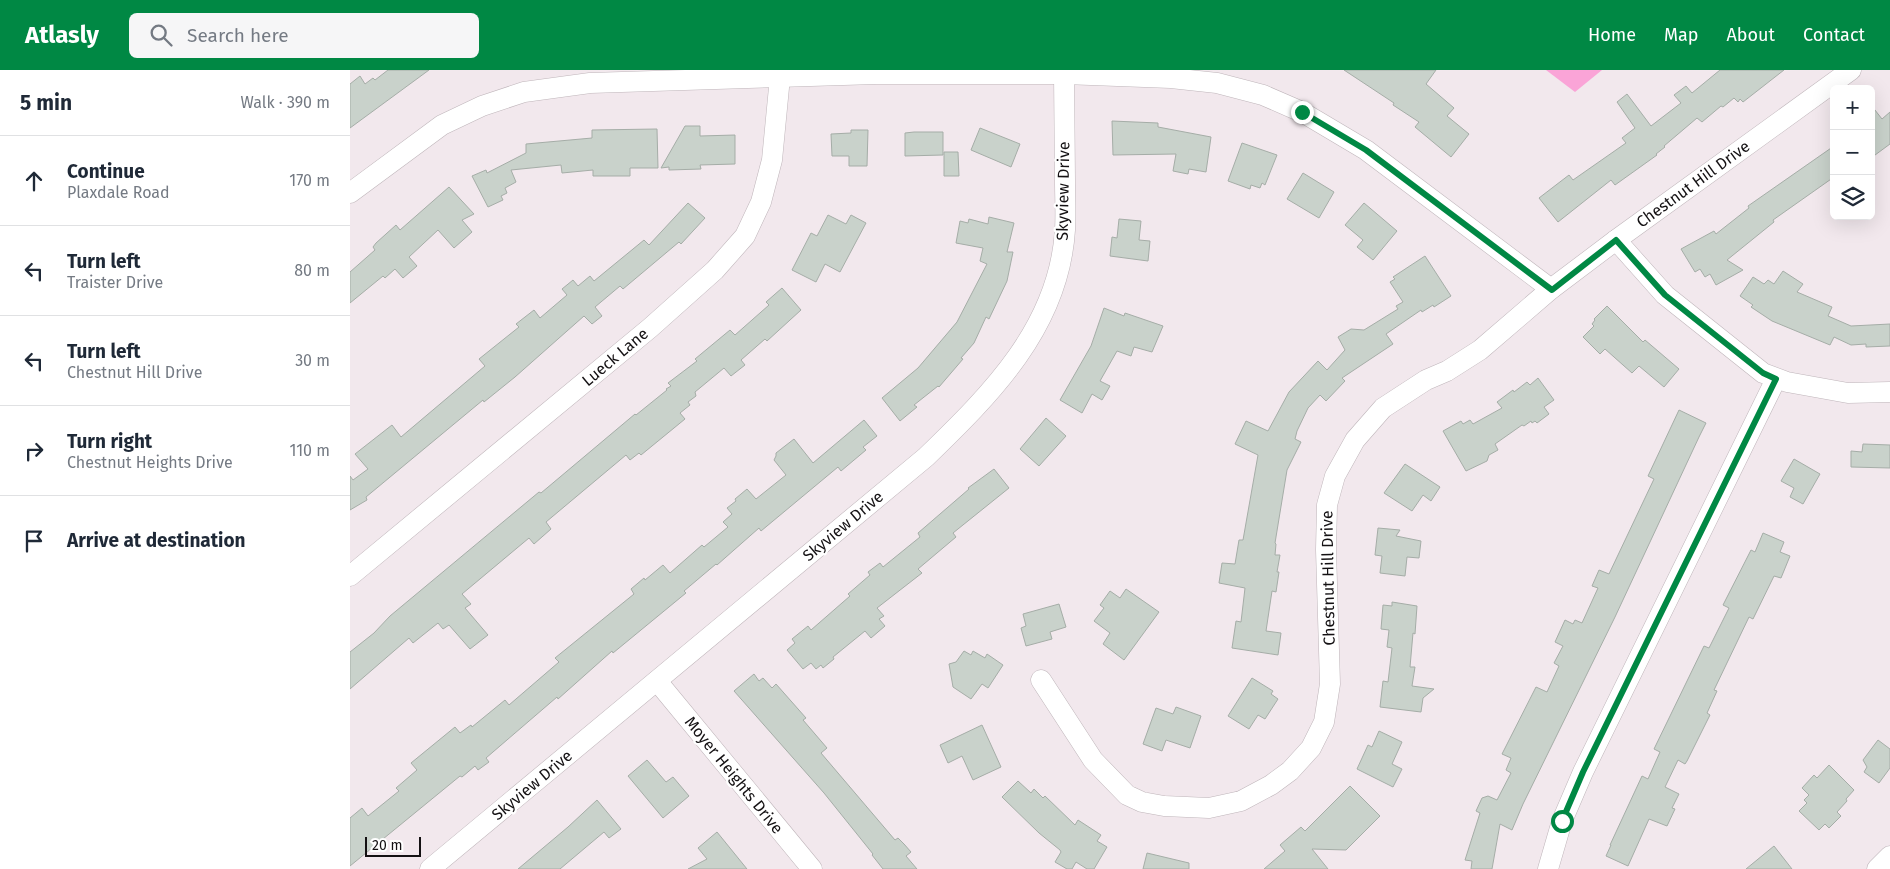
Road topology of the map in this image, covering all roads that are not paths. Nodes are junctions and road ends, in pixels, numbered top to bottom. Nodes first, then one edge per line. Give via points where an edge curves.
1 (1851, 70) edge
2 (1064, 74) junction
3 (780, 77) junction
4 (350, 193) edge
5 (1616, 240) junction
6 (1552, 290) junction
7 (1776, 379) junction
8 (1890, 392) edge
9 (350, 576) edge
10 (1041, 680) dead end
11 (657, 681) junction
12 (1890, 856) edge
13 (430, 869) edge
14 (812, 869) edge
15 (1548, 869) edge
16 (1876, 869) edge

1 - 5 street, Chestnut Hill Drive
2 - 3 street
2 - 6 street via 1216,83 1263,95 1302,112 1366,150
2 - 11 street, Skyview Drive via 1065,231 1057,277 1048,301 1016,360 978,406 926,457
3 - 4 street via 590,83 524,92 482,106 442,125
3 - 9 street, Lueck Lane via 772,160 761,202 745,236 716,270
5 - 6 street, Chestnut Hill Drive
5 - 7 street via 1665,295 1763,373
6 - 10 street, Chestnut Hill Drive via 1480,350 1383,408 1347,454 1335,476 1327,504 1330,684 1324,722 1311,748 1272,785 1240,801 1209,808 1142,802 1127,795 1093,760
7 - 8 street via 1848,393
7 - 15 street via 1583,772 1562,821
11 - 13 street, Skyview Drive
11 - 14 street, Moyer Heights Drive
12 - 16 street

